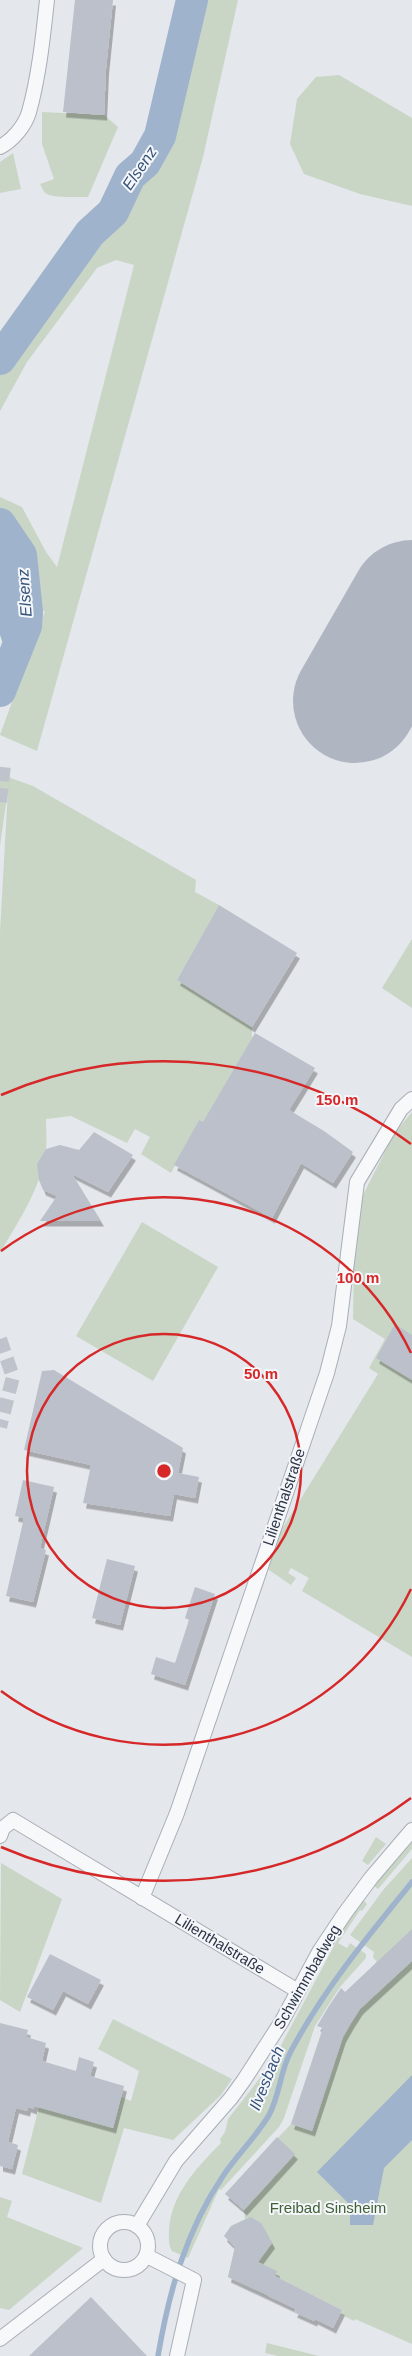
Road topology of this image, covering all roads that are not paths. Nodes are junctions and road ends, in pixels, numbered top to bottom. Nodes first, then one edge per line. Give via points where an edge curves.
1 (47, 0) edge
2 (0, 147) edge
3 (412, 1099) edge
4 (412, 1830) edge
5 (0, 1836) edge
6 (142, 1898) junction
7 (298, 1991) junction
8 (137, 2226) junction
9 (147, 2256) junction
10 (104, 2259) junction
11 (0, 2339) edge
12 (177, 2356) edge

1 - 2 street via 28,114 10,142
3 - 6 street, Lilienthalstraße via 401,1109 358,1182 339,1326 327,1374 177,1813
4 - 7 street, Schwimmbadweg via 354,1900 319,1952
5 - 6 street, Lilienthalstraße via 3,1828 13,1820
6 - 7 street, Lilienthalstraße
7 - 8 street, Schwimmbadweg via 244,2080 176,2161
8 - 9 street via 148,2239
8 - 10 street via 120,2222 105,2232 100,2248
9 - 10 street via 136,2268 124,2271 112,2268
9 - 12 street via 194,2280
10 - 11 street

